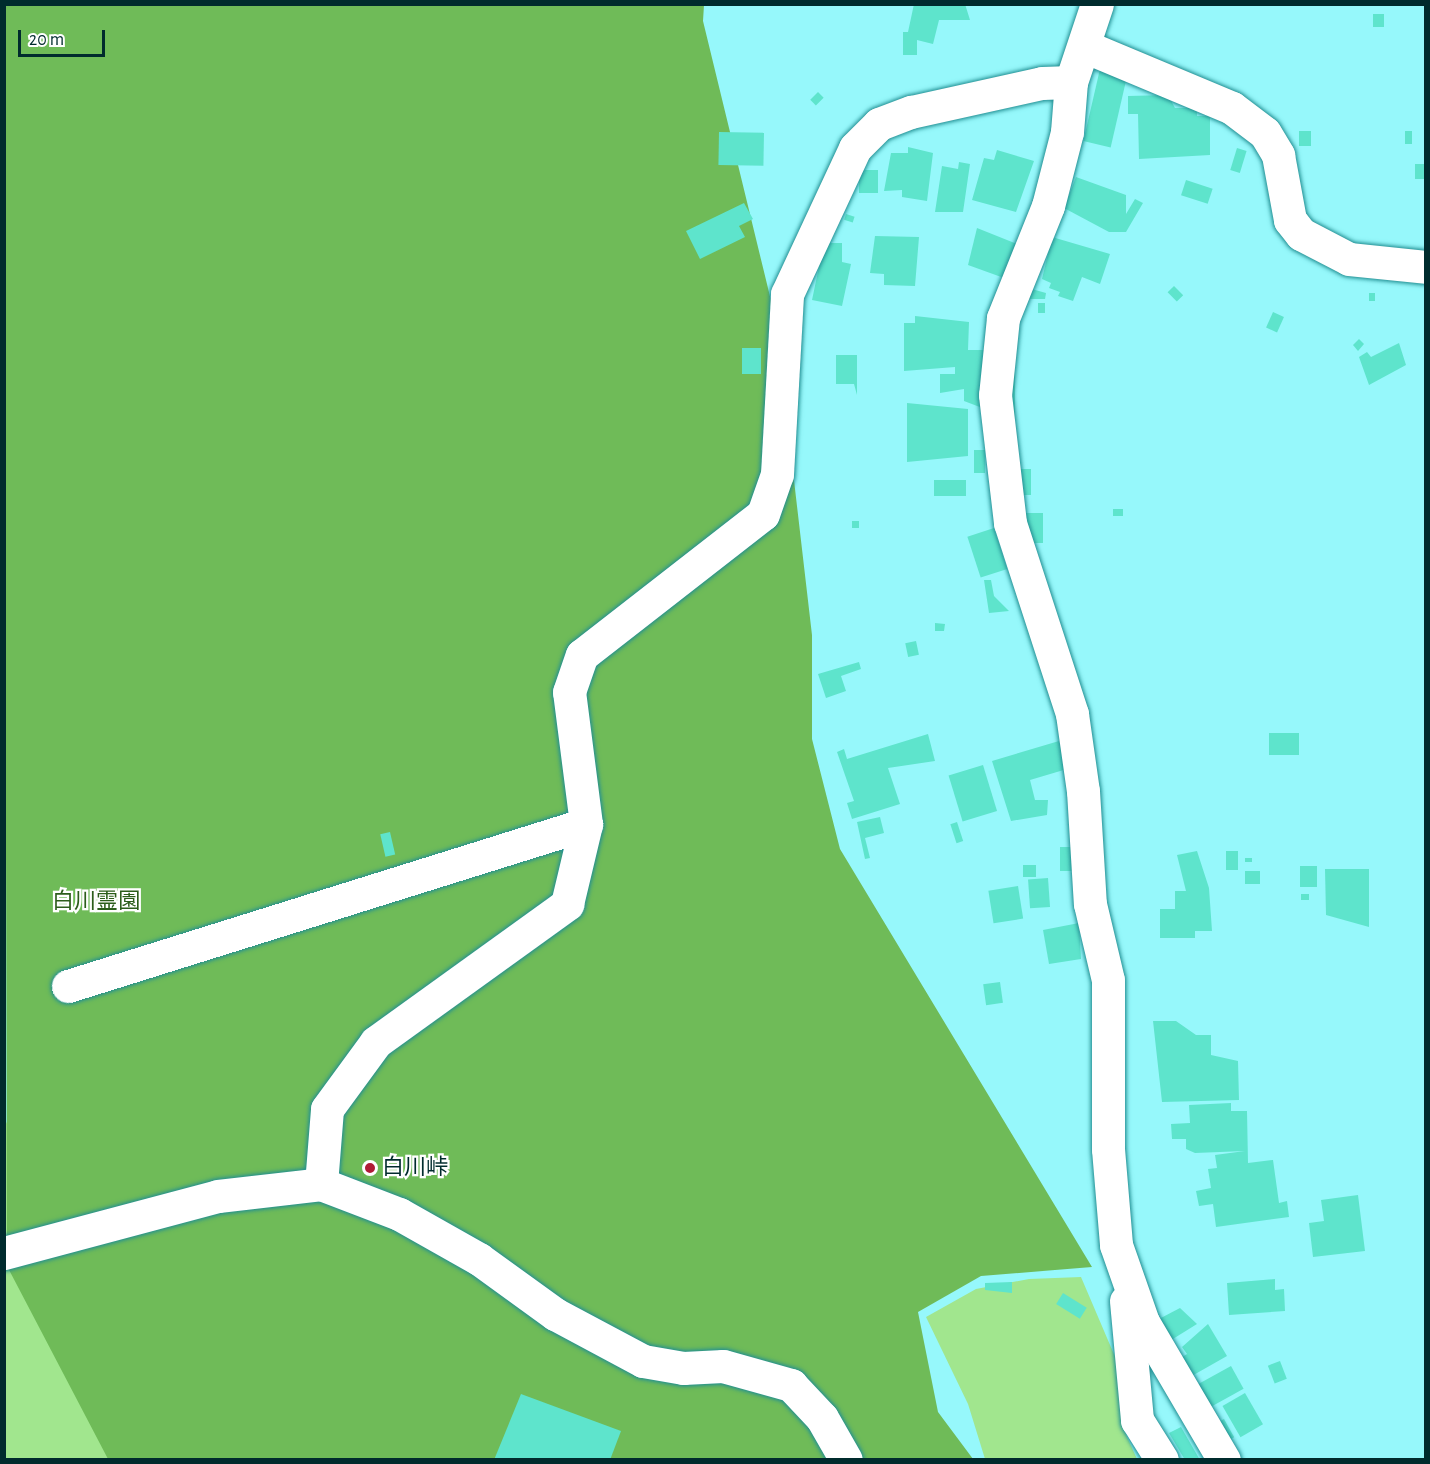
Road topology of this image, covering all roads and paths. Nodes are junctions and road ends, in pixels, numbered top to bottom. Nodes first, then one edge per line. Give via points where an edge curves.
1 (1096, 4) edge
2 (1084, 46) junction
3 (1071, 82) junction
4 (1425, 267) edge
5 (586, 824) junction
6 (68, 986) dead end
7 (321, 1184) junction
8 (4, 1253) edge
9 (1123, 1264) junction
10 (846, 1460) edge
11 (1162, 1460) edge
12 (1224, 1460) edge

1 - 2 street
2 - 3 street
2 - 4 street via 1232,108 1265,134 1278,155 1290,220 1301,234 1349,258
3 - 5 street via 1042,83 911,112 879,124 855,148 787,294 777,474 763,514 582,655 568,693
3 - 9 street via 1067,132 1048,206 1003,318 995,395 1010,523 1072,714 1090,904 1108,980 1108,1149 1116,1245
5 - 6 street
5 - 7 street via 567,904 376,1042 334,1099 327,1109
7 - 8 street via 218,1196
7 - 10 street via 399,1214 479,1259 555,1314 643,1361 683,1368 723,1366 790,1385 822,1419
9 - 11 street via 1137,1420
9 - 12 street via 1143,1322

